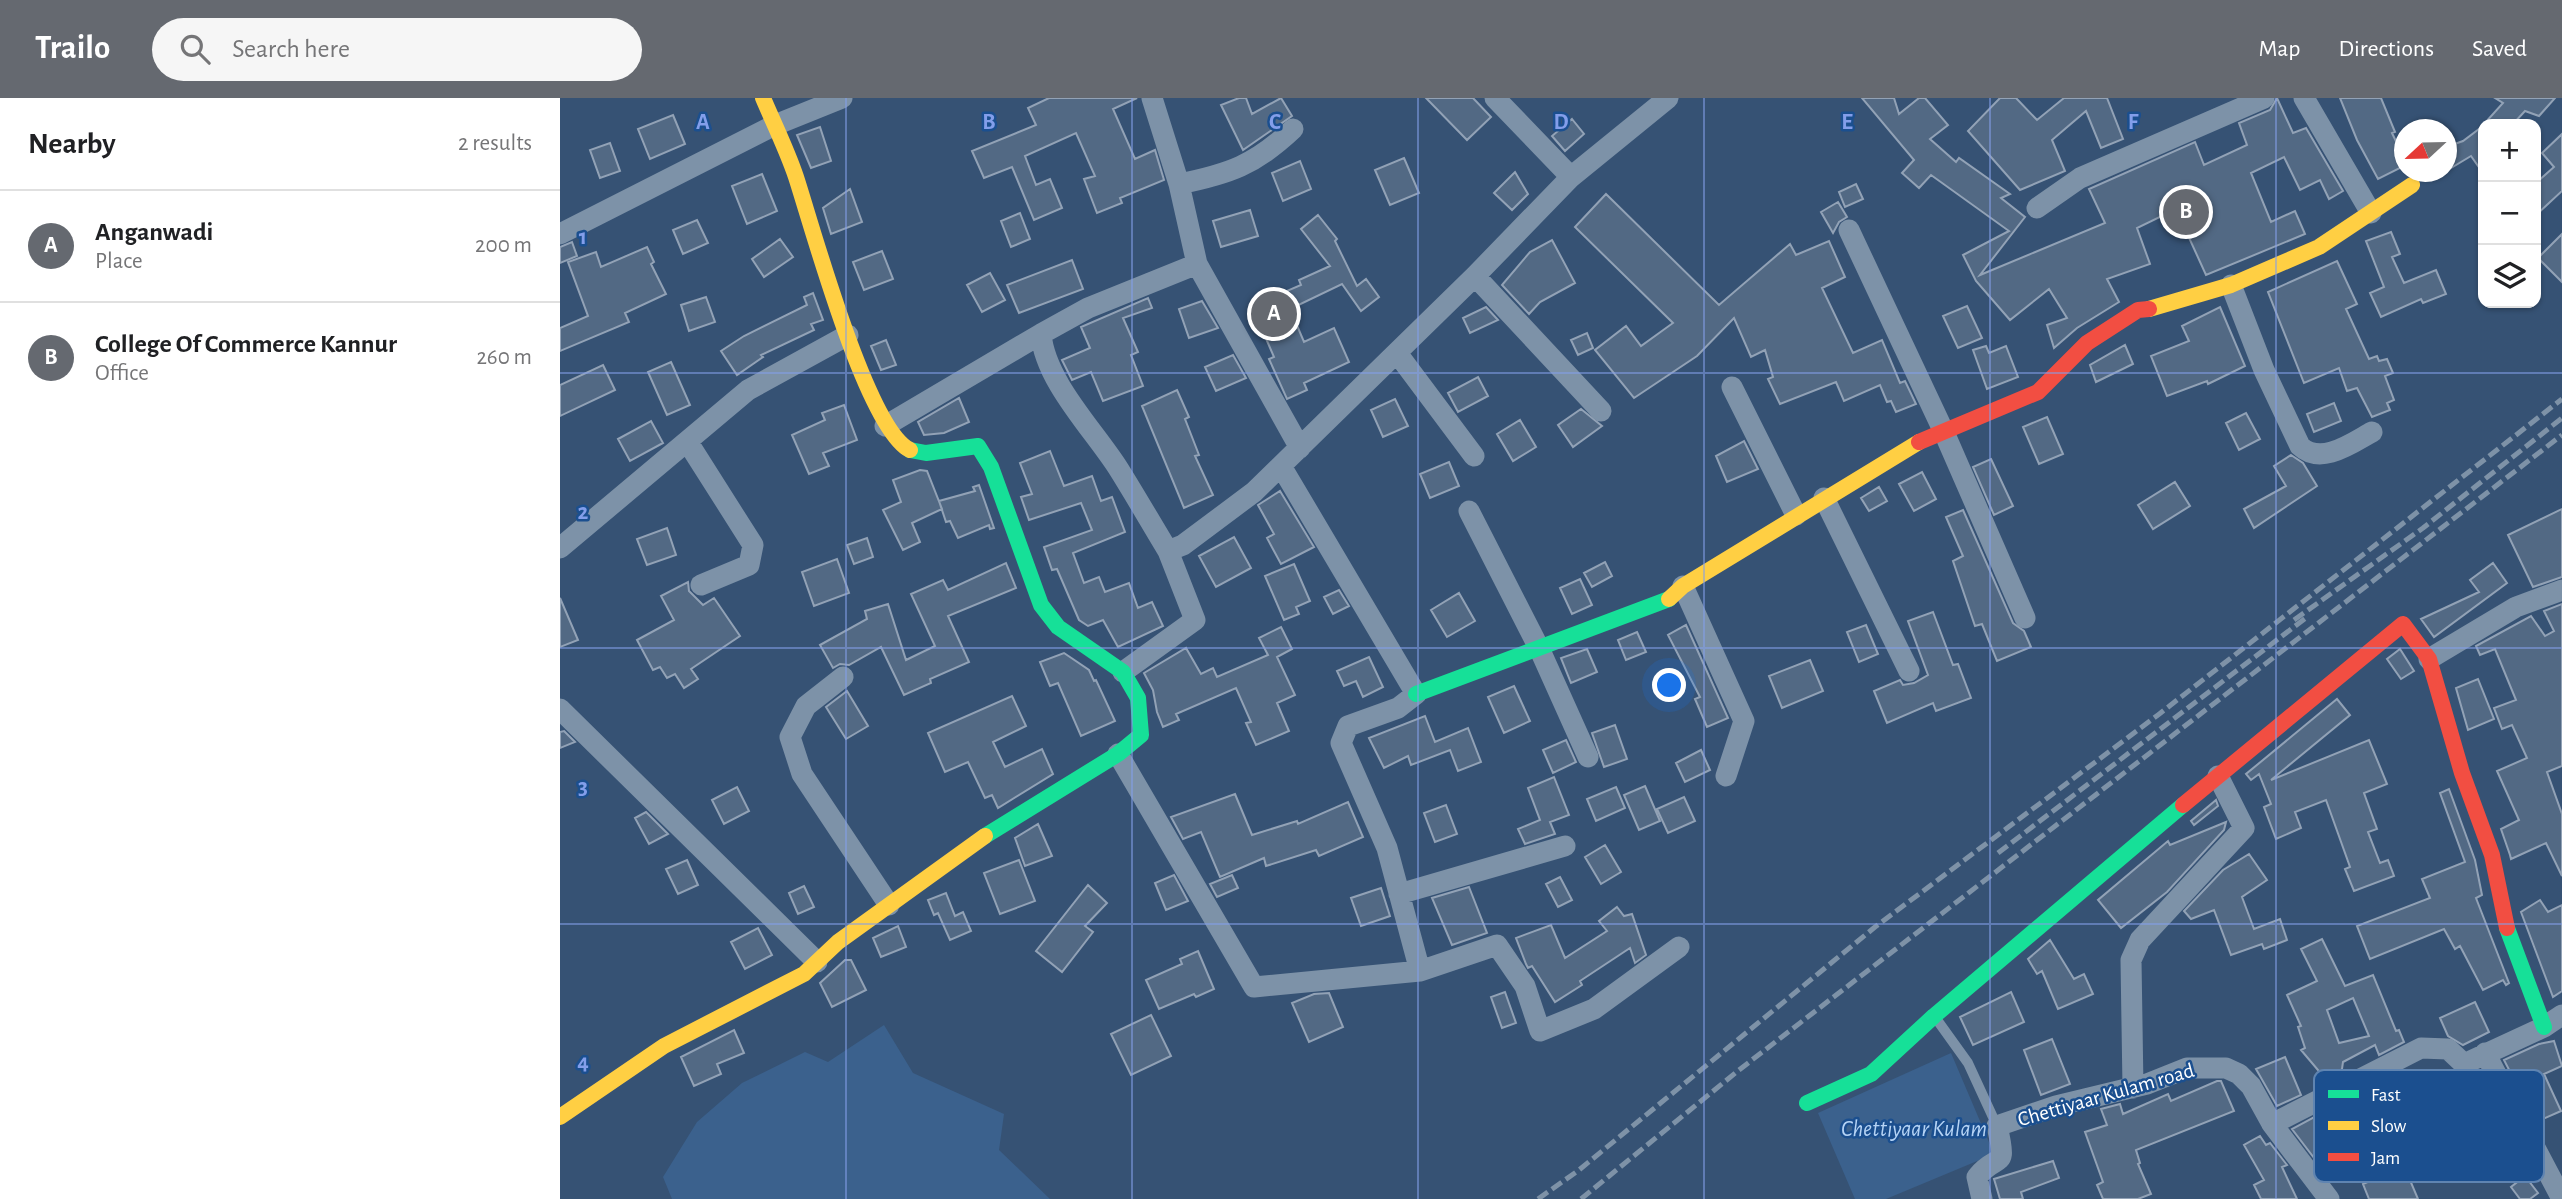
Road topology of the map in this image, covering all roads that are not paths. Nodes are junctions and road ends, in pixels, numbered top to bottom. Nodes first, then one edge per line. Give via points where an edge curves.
1 (763, 98) edge
2 (842, 98) edge
3 (1152, 98) edge
4 (1495, 98) edge
5 (1668, 98) edge
6 (2264, 98) edge
7 (2304, 98) edge
8 (775, 125) junction
9 (1293, 130) dead end
10 (1572, 177) junction
11 (1179, 184) junction
12 (2412, 186) dead end
13 (2037, 208) dead end
14 (2371, 213) junction
15 (1849, 230) dead end
16 (560, 234) edge
17 (1197, 264) junction
18 (1475, 276) junction
19 (2231, 285) junction
20 (1041, 334) junction
21 (848, 335) junction
22 (1397, 353) junction
23 (1732, 387) dead end
24 (1601, 411) dead end
25 (885, 426) junction
26 (1943, 430) junction
27 (2372, 432) dead end
28 (687, 441) junction
29 (1300, 448) junction
30 (1474, 456) dead end
31 (1281, 466) junction
32 (1824, 498) junction
33 (1469, 511) dead end
34 (1796, 515) junction
35 (560, 548) edge
36 (1168, 551) junction
37 (701, 585) dead end
38 (1683, 586) junction
39 (2562, 590) edge
40 (2025, 618) dead end
41 (1539, 648) junction
42 (2429, 659) junction
43 (1909, 671) dead end
44 (1123, 672) junction
45 (842, 677) dead end
46 (1416, 694) junction
47 (560, 709) edge
48 (1118, 754) junction
49 (1588, 757) dead end
50 (1726, 775) dead end
51 (2218, 776) junction
52 (1565, 846) dead end
53 (1399, 894) junction
54 (889, 905) junction
55 (1679, 947) dead end
56 (817, 962) junction
57 (1420, 971) junction
58 (1934, 1016) junction
59 (2553, 1021) edge
60 (2485, 1053) junction
61 (2378, 1070) edge
62 (2494, 1070) edge
63 (2133, 1088) junction
64 (1807, 1103) dead end
65 (2314, 1103) edge
66 (560, 1117) edge
67 (2273, 1124) junction
68 (1997, 1126) junction
69 (2544, 1165) edge
70 (2314, 1179) edge
71 (2316, 1182) edge
72 (1982, 1199) edge
73 (2329, 1199) edge
74 (2562, 1199) edge

1 - 8 street
2 - 8 street
3 - 11 street
4 - 10 street
5 - 10 street
6 - 13 street via 2080,178
7 - 14 street
8 - 16 street
8 - 21 street
9 - 11 street via 1268,153 1223,175
10 - 18 street
11 - 17 street
12 - 14 street
14 - 19 street via 2319,247
15 - 26 street
17 - 20 street via 1088,308
17 - 29 street
18 - 22 street
18 - 24 street
19 - 26 street via 2161,308 2138,310 2087,343 2038,392
19 - 27 street via 2300,446 2308,453 2324,454
20 - 25 street
20 - 36 street via 1042,349 1068,398 1117,466
21 - 25 street
21 - 28 street via 748,390
22 - 29 street
22 - 30 street
23 - 34 street
25 - 44 street via 900,446 921,454 978,446 991,467 1041,605 1058,627
26 - 32 street
26 - 40 street
28 - 35 street
28 - 37 street via 753,545 749,565
29 - 31 street
31 - 36 street via 1244,500
31 - 46 street
32 - 34 street
32 - 43 street
33 - 41 street
34 - 38 street
36 - 44 street via 1195,620
38 - 41 street via 1667,600
38 - 50 street via 1744,721
39 - 42 street via 2516,607
41 - 46 street
41 - 49 street
42 - 51 street via 2403,624
42 - 59 street via 2492,855 2505,922
44 - 48 street via 1138,698 1141,735
45 - 54 street via 806,706 790,737 802,774
46 - 53 street via 1398,708 1348,726 1341,743 1387,848
47 - 56 street
48 - 54 street via 976,842
48 - 57 street via 1254,987
51 - 58 street
51 - 63 street via 2244,828 2140,940 2131,960
52 - 53 street
53 - 57 street
54 - 56 street
55 - 57 street via 1594,1009 1540,1031 1525,986 1497,945
56 - 66 street via 804,974 664,1046
58 - 64 street via 1871,1074
58 - 68 lane, Chettiyaar Kulam road via 1968,1063
59 - 60 street
60 - 61 street via 2464,1064 2448,1049 2421,1048
60 - 62 street
63 - 67 street, Chettiyaar Kulam road via 2187,1068 2226,1069 2251,1086
63 - 68 street, Chettiyaar Kulam road
65 - 67 street
67 - 70 street, Chettiyaar Kulam road
68 - 72 street via 2003,1152 1999,1162 1977,1178
69 - 74 street
71 - 73 street, Chettiyaar Kulam road

